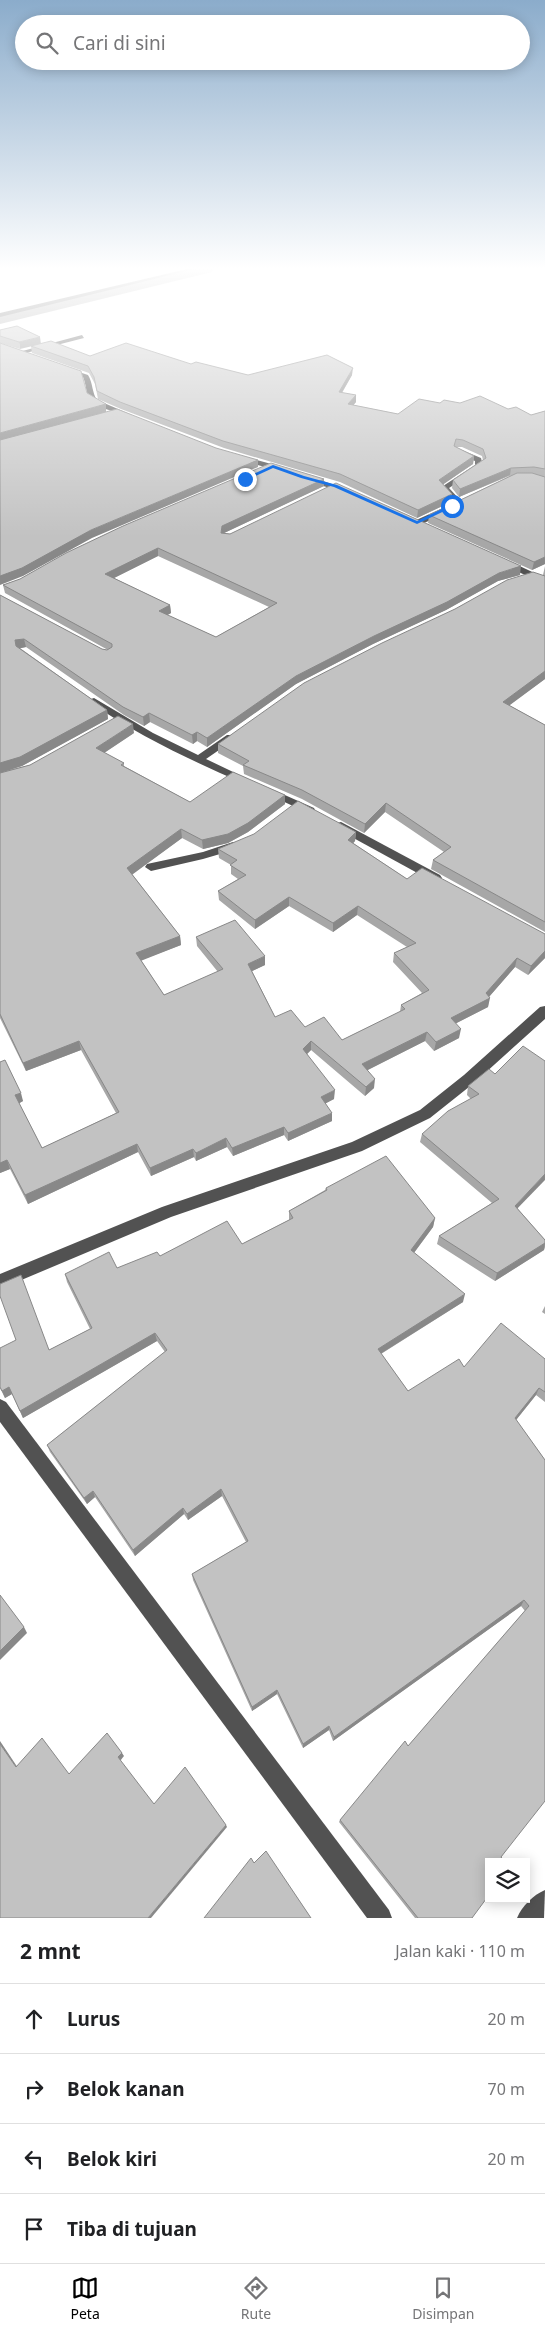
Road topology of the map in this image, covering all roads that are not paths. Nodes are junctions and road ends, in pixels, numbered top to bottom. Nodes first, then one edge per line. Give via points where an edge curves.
1 (54, 364) edge
2 (118, 412) junction
3 (109, 414) edge
4 (137, 419) edge
5 (458, 451) edge
6 (238, 457) edge
7 (273, 466) junction
8 (259, 472) edge
9 (288, 472) edge
10 (303, 477) edge
11 (336, 486) junction
12 (319, 494) edge
13 (353, 494) edge
14 (466, 498) edge
15 (458, 502) junction
16 (418, 523) edge
17 (499, 560) edge
18 (545, 569) edge
19 (533, 575) junction
20 (518, 580) edge
21 (545, 581) edge
22 (86, 696) edge
23 (237, 732) edge
24 (198, 760) junction
25 (241, 843) edge
26 (151, 867) dead end
27 (444, 882) edge
28 (545, 1011) edge
29 (0, 1282) edge
30 (0, 1408) edge
31 (545, 1901) edge
32 (381, 1918) edge
33 (528, 1918) edge

1 - 2 street via 86,376 95,401
2 - 3 street
2 - 4 street
5 - 15 street via 478,460 479,466 444,488
6 - 7 street
7 - 8 street
7 - 9 street
10 - 11 street
11 - 12 street
11 - 13 street
14 - 15 street
15 - 16 street
17 - 19 street
18 - 19 street
19 - 20 street
19 - 21 street
22 - 24 street via 115,721
23 - 24 street
24 - 27 street via 293,806 328,819
25 - 26 street via 223,851
28 - 29 street via 470,1079 425,1114 357,1146 167,1212
30 - 32 street
31 - 33 street

